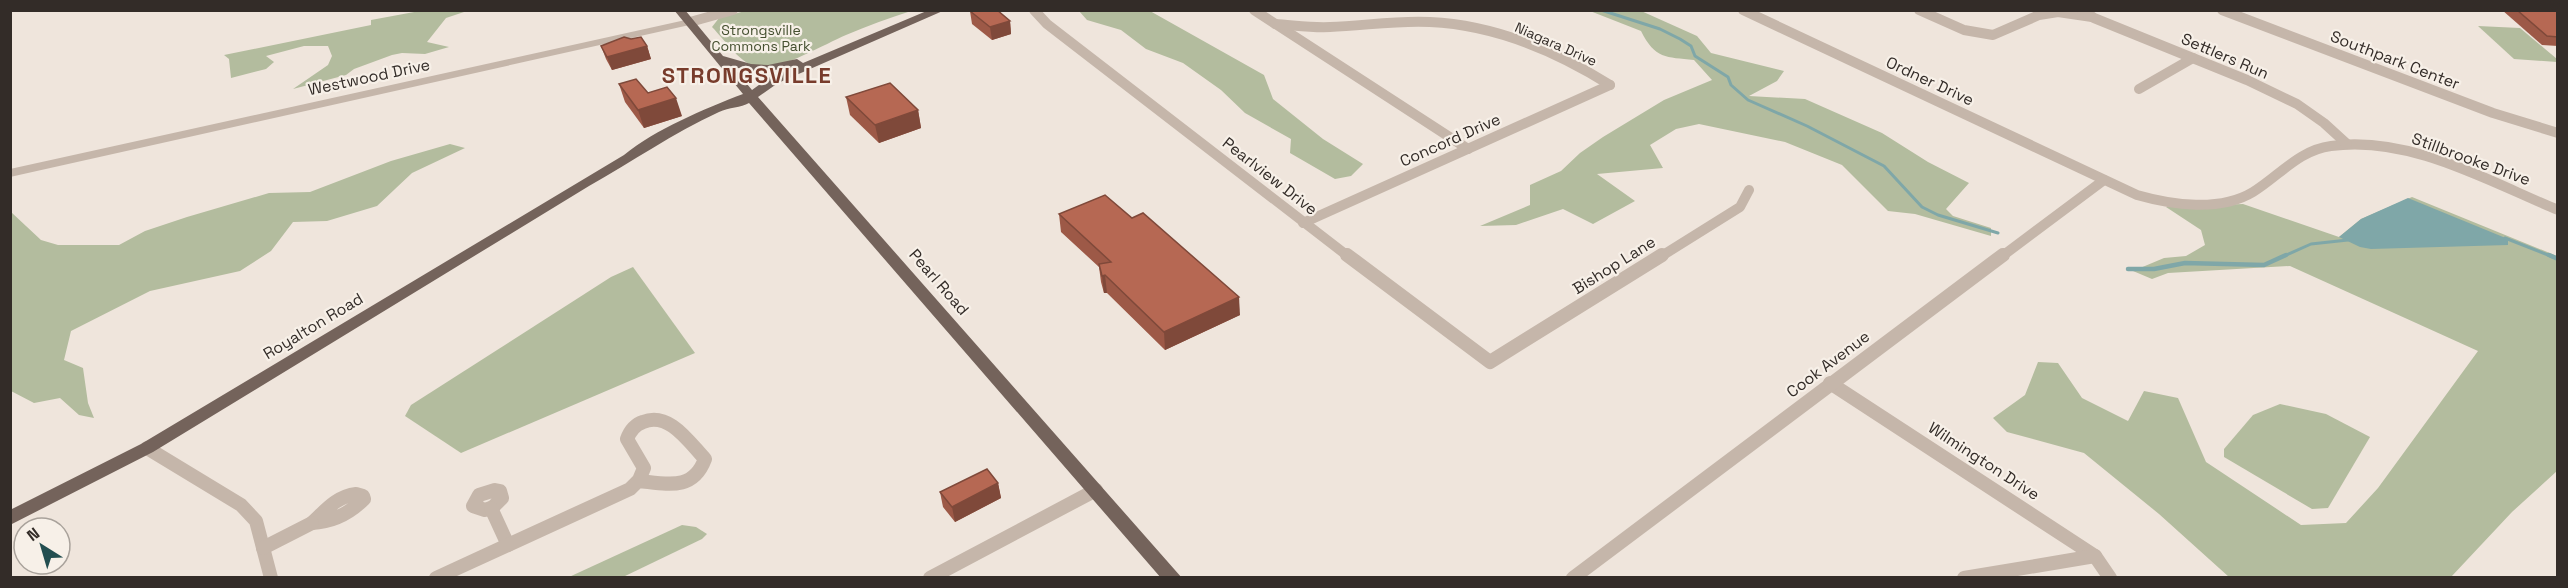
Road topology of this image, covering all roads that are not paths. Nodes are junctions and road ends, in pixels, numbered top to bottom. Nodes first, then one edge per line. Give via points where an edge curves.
1 (679, 10) edge
2 (733, 10) edge
3 (940, 10) edge
4 (1034, 10) edge
5 (1254, 10) edge
6 (1743, 10) edge
7 (1919, 10) edge
8 (2082, 10) edge
9 (2222, 10) edge
10 (2058, 11) edge
11 (2094, 18) junction
12 (690, 22) junction
13 (1275, 24) junction
14 (840, 51) junction
15 (718, 57) junction
16 (2193, 58) junction
17 (1610, 85) joint
18 (2139, 89) dead end
19 (750, 96) junction
20 (2558, 133) edge
21 (2347, 144) junction
22 (1468, 149) junction
23 (10, 173) edge
24 (2104, 180) junction
25 (1749, 190) dead end
26 (2558, 210) edge
27 (1303, 223) junction
28 (1490, 362) joint
29 (1830, 383) junction
30 (147, 448) junction
31 (639, 481) junction
32 (1096, 490) junction
33 (490, 508) dead end
34 (10, 518) edge
35 (311, 524) dead end
36 (508, 545) junction
37 (263, 548) junction
38 (2096, 556) junction
39 (271, 578) edge
40 (436, 578) edge
41 (930, 578) edge
42 (1173, 578) edge
43 (1573, 578) edge
44 (1964, 578) edge
45 (2110, 578) edge

1 - 12 main road, Pearl Road
2 - 12 street, Westwood Drive
3 - 14 main road, Royalton Road
4 - 27 street, Pearlview Drive
5 - 13 street
6 - 24 street, Ordner Drive
7 - 10 street via 1964,30 1993,34
8 - 11 street, Settlers Run
9 - 20 street, Southpark Center via 2493,113
10 - 11 street
11 - 16 street, Settlers Run
12 - 15 main road, Pearl Road
12 - 23 street, Westwood Drive
13 - 17 street, Niagara Drive via 1327,27 1410,22 1482,29 1544,50
13 - 22 street
14 - 15 main road via 767,69 744,68
14 - 19 main road, Royalton Road
15 - 19 main road, Pearl Road
16 - 18 street
16 - 21 street, Settlers Run via 2297,104
17 - 22 street, Concord Drive
19 - 30 main road, Royalton Road via 725,116 647,155 629,158 584,183
19 - 32 main road, Pearl Road
21 - 24 street, Stillbrooke Drive via 2306,154 2234,201 2157,202
21 - 26 street, Stillbrooke Drive via 2412,153
22 - 27 street, Concord Drive
24 - 29 street, Cook Avenue
25 - 28 street, Bishop Lane via 1740,207
27 - 28 street, Pearlview Drive
29 - 38 street, Wilmington Drive
29 - 43 street, Cook Avenue
30 - 34 main road, Royalton Road
30 - 37 street via 241,505 256,522
31 - 31 street via 643,463 627,439 632,429 645,421 657,418 670,423 705,459 700,472 682,484 666,486
31 - 36 street via 622,494
32 - 41 street
32 - 42 main road, Pearl Road
33 - 36 street
35 - 37 street
36 - 40 street
37 - 39 street
38 - 44 street
38 - 45 street, Wilmington Drive

